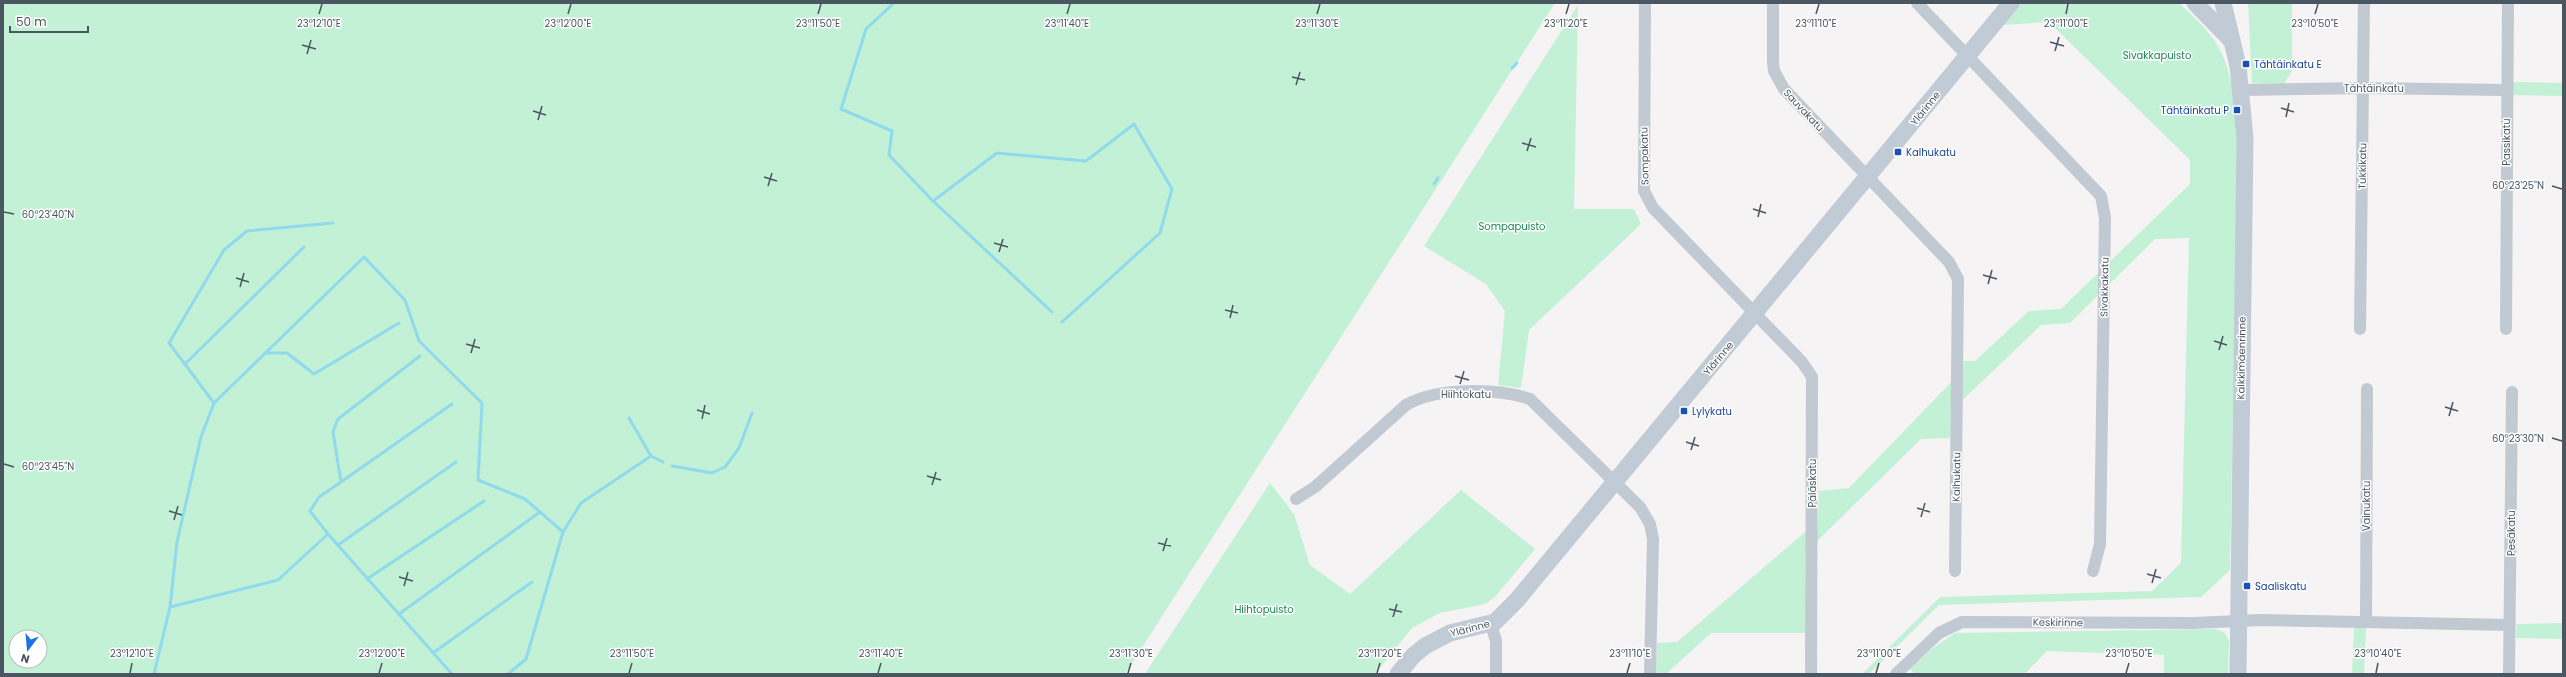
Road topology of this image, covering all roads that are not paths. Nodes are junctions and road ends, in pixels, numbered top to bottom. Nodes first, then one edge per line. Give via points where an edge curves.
1 (1645, 3) edge
2 (1773, 3) edge
3 (1917, 3) edge
4 (2011, 3) edge
5 (2196, 3) edge
6 (2223, 3) edge
7 (2364, 3) edge
8 (2508, 3) edge
9 (2233, 42) junction
10 (1968, 56) junction
11 (2363, 88) junction
12 (2241, 90) junction
13 (2506, 90) junction
14 (1868, 178) junction
15 (1755, 313) junction
16 (2360, 329) dead end
17 (2506, 329) dead end
18 (2367, 389) dead end
19 (2512, 392) dead end
20 (1615, 482) junction
21 (1296, 499) dead end
22 (1955, 571) dead end
23 (2093, 571) dead end
24 (2239, 621) junction
25 (2366, 622) junction
26 (1491, 624) junction
27 (2510, 625) junction
28 (1903, 672) edge
29 (1398, 674) edge
30 (1496, 674) edge
31 (1650, 674) edge
32 (1811, 674) edge
33 (2238, 674) edge
34 (2509, 674) edge

1 - 15 street, Sompakatu via 1644,191 1653,208
2 - 14 street, Sauvakatu via 1773,62 1778,78 1791,97
3 - 10 street, Sivakkakatu
4 - 10 street, Ylärinne
5 - 9 street
6 - 9 street, Kalkkimäenrinne
7 - 11 street, Tukkikatu
8 - 13 street, Passikatu
9 - 12 street, Kalkkimäenrinne
10 - 14 street, Ylärinne
10 - 23 street, Sivakkakatu via 2093,186 2101,196 2104,208 2100,544
11 - 12 street, Tähtäinkatu
11 - 13 street, Tähtäinkatu
11 - 16 street, Tukkikatu
12 - 24 street, Kalkkimäenrinne via 2245,138
13 - 17 street, Passikatu
14 - 15 street, Ylärinne
14 - 22 street, Kalhukatu via 1948,262 1958,279
15 - 20 street, Ylärinne
15 - 32 street, Päläskatu via 1802,362 1812,377
18 - 25 street, Vainukatu
19 - 27 street, Pesäkatu
20 - 21 street, Hiihtokatu via 1530,399 1518,395 1446,393 1421,397 1406,405 1315,487
20 - 26 street, Ylärinne via 1517,600
20 - 31 street via 1640,507 1652,531
24 - 25 street
24 - 28 street, Keskirinne via 1962,622 1939,633
24 - 33 street, Kalkkimäenrinne
25 - 27 street
26 - 29 street, Ylärinne via 1439,637 1413,656
26 - 30 street via 1496,640
27 - 34 street, Pesäkatu

